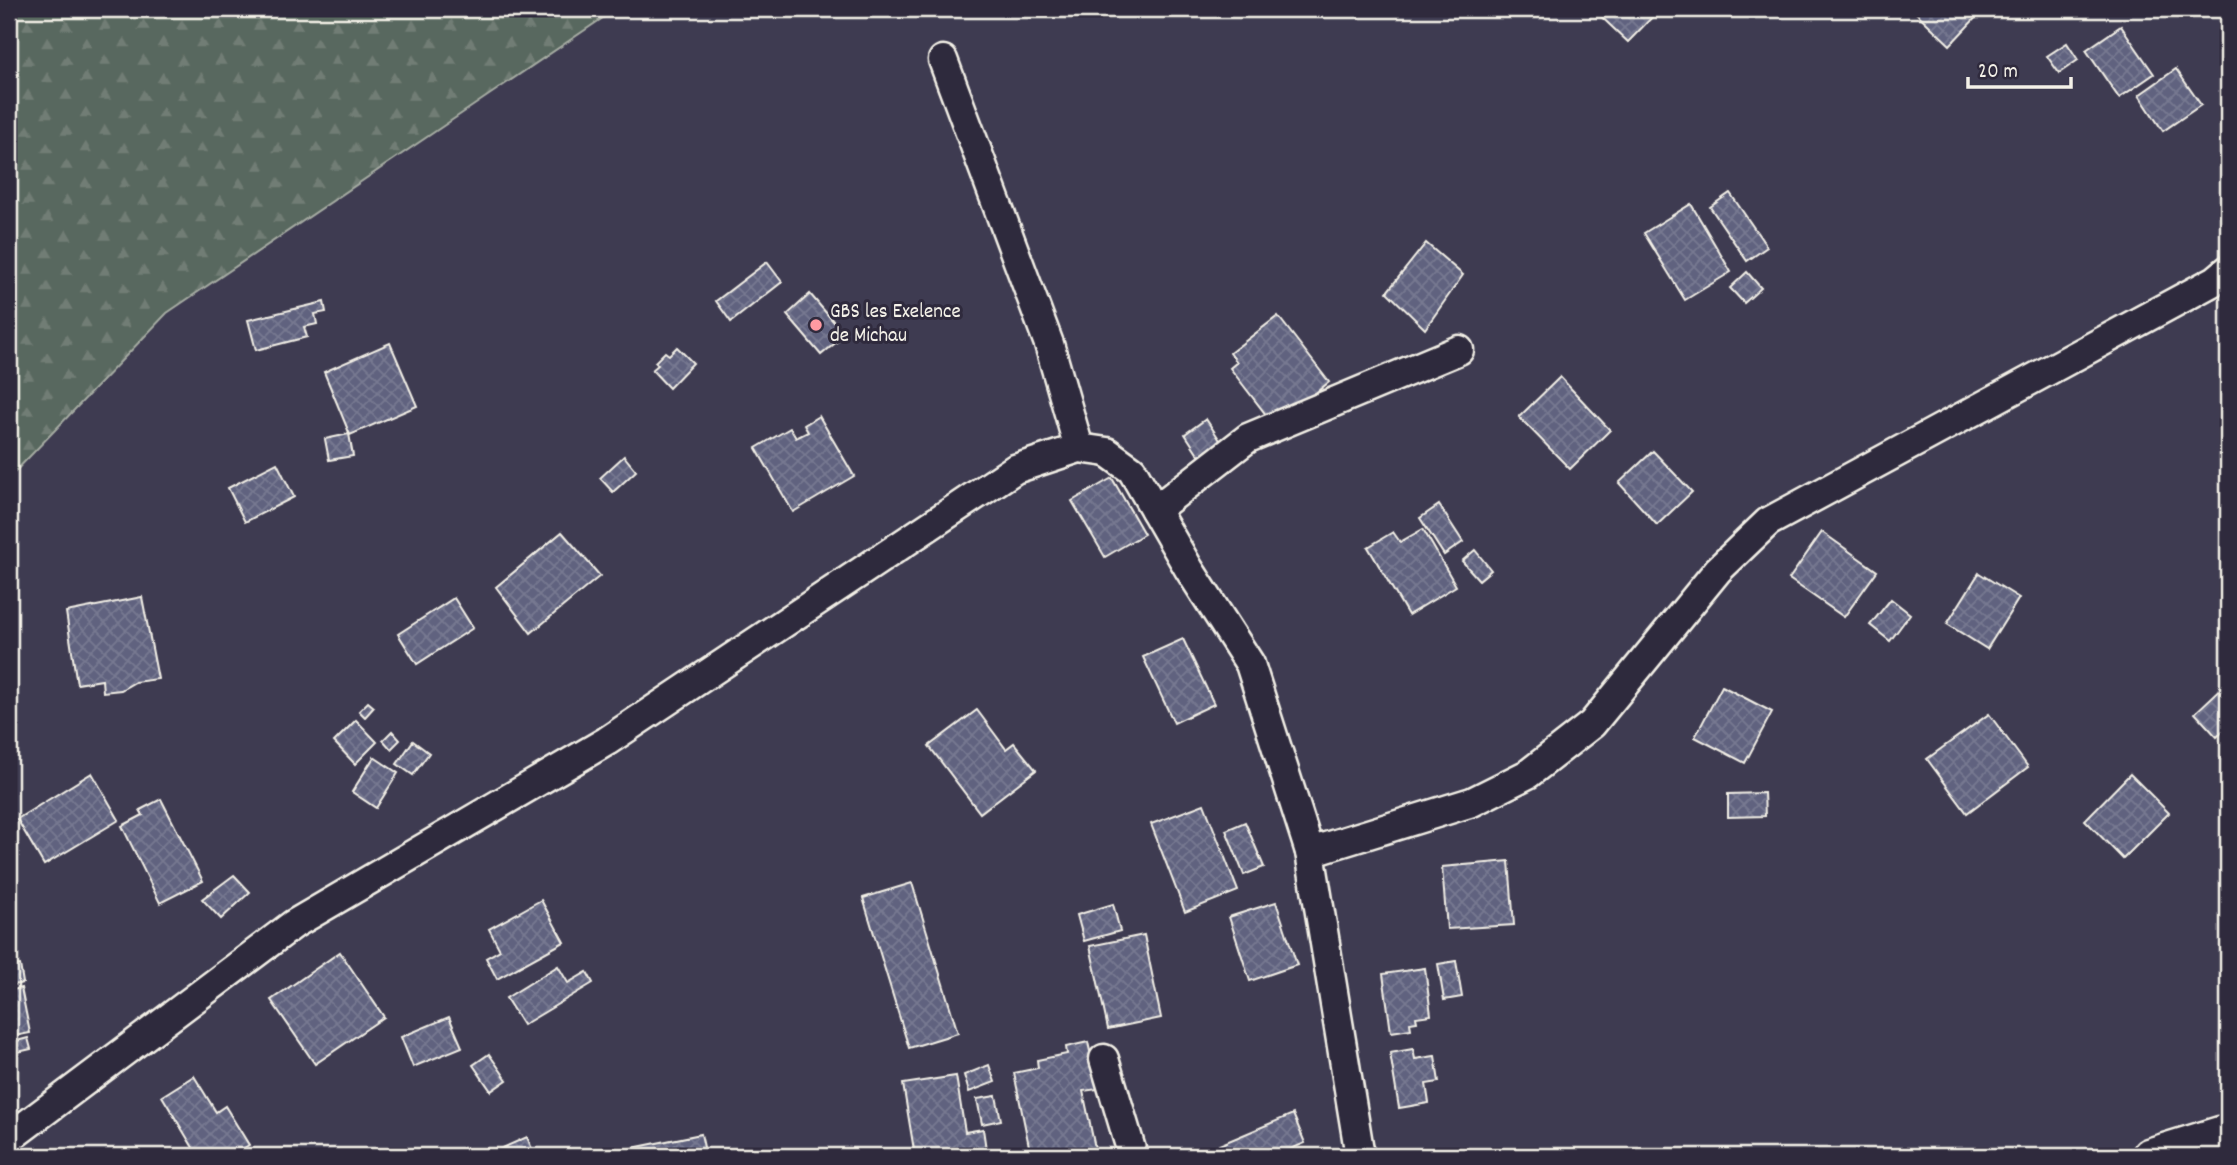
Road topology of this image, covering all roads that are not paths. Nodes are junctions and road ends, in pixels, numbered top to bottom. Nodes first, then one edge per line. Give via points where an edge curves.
1 (943, 60) dead end
2 (2228, 270) edge
3 (1459, 350) dead end
4 (1079, 448) junction
5 (1155, 510) junction
6 (1310, 852) junction
7 (1104, 1059) dead end
8 (2228, 1132) edge
9 (9, 1138) edge
10 (1133, 1156) edge
11 (1360, 1156) edge
12 (2150, 1156) edge

1 - 4 street via 1049,344
2 - 6 street via 1768,522 1718,570 1592,724 1528,774 1472,802
3 - 5 street via 1248,438
4 - 5 street via 1108,452 1132,470
4 - 9 street via 1015,470 607,741 294,924
5 - 6 street via 1250,664
6 - 11 street
7 - 10 street
8 - 12 street

